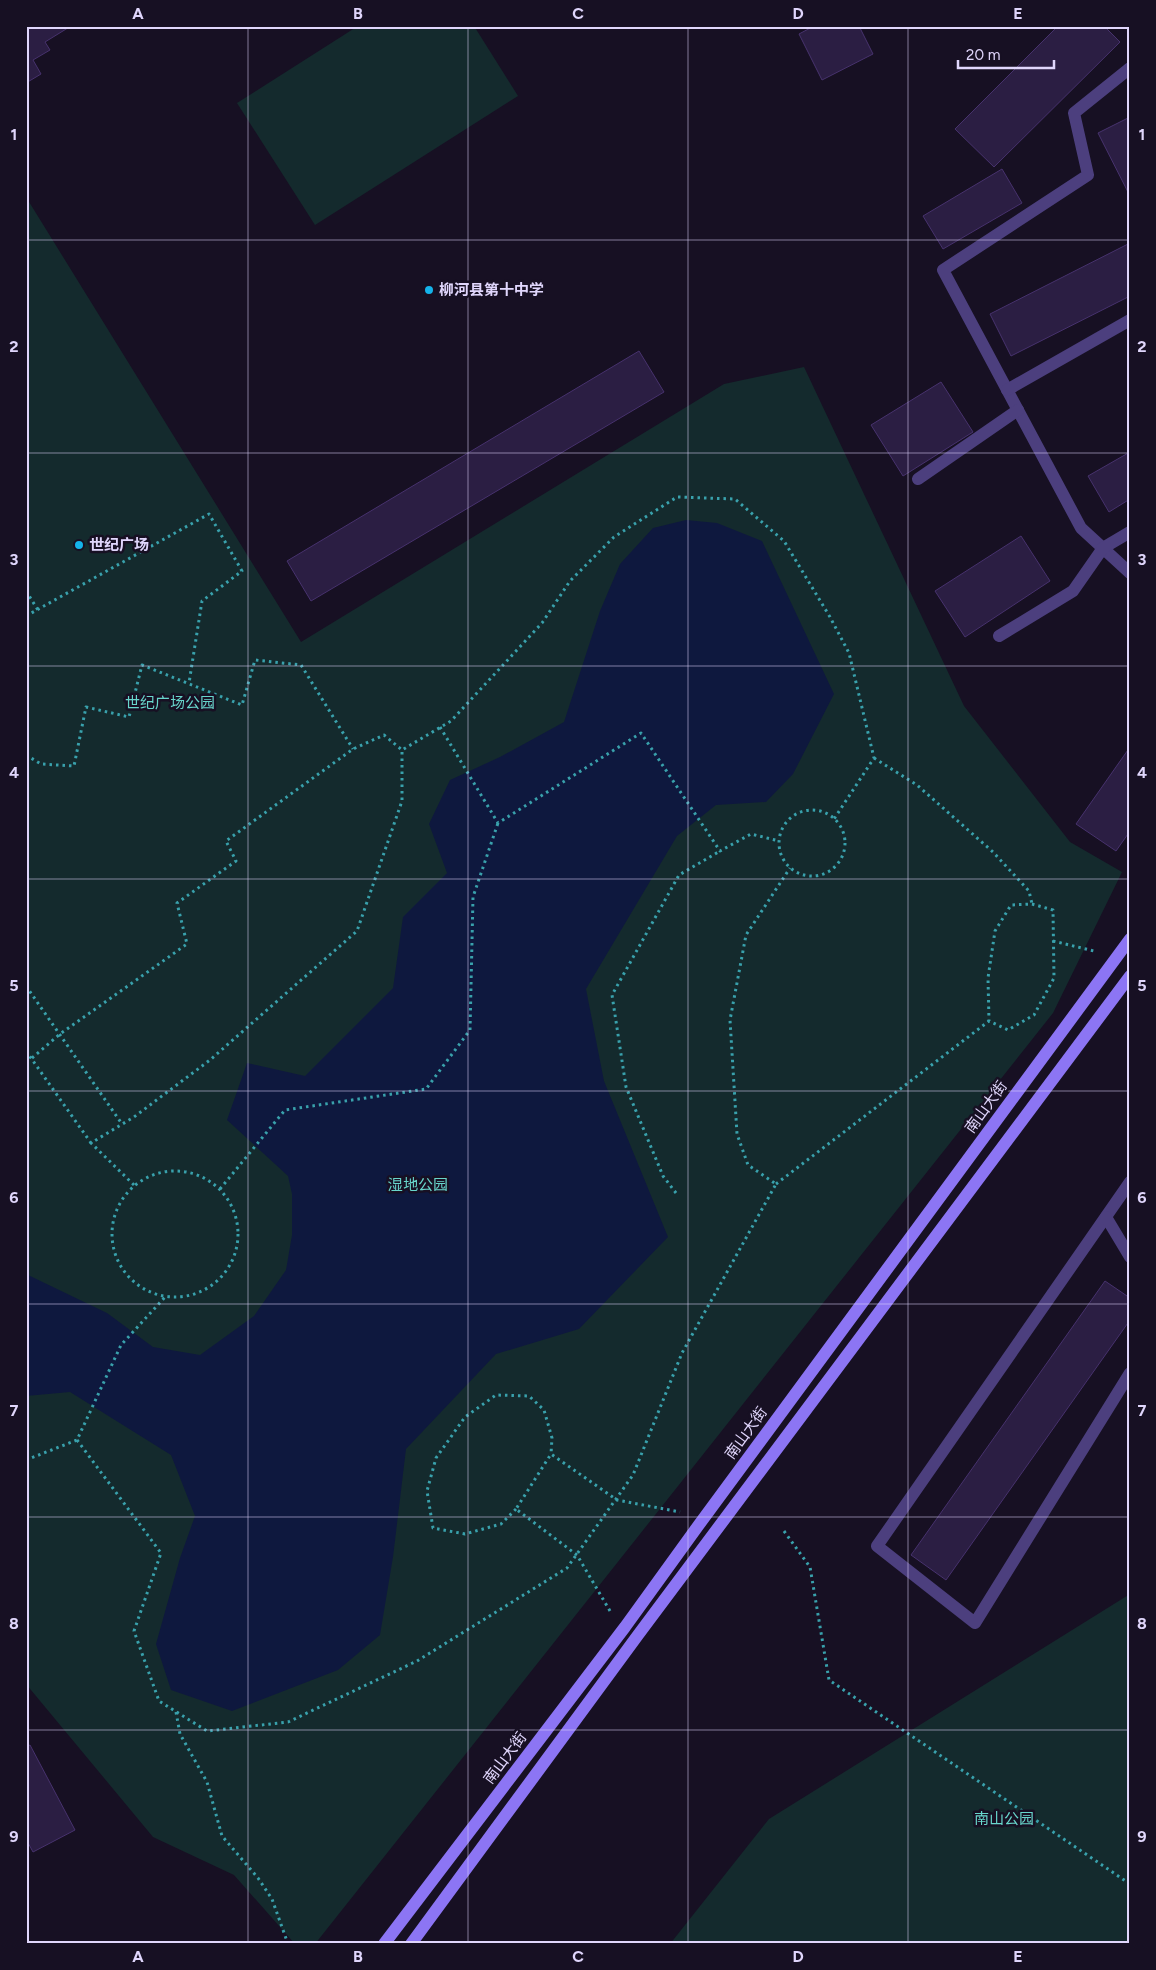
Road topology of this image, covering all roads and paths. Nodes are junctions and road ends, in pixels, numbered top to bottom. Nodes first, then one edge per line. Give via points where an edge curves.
1 (1130, 68) edge
2 (1130, 320) edge
3 (1007, 390) junction
4 (1018, 410) junction
5 (918, 479) dead end
6 (1130, 532) edge
7 (1103, 548) junction
8 (1130, 573) edge
9 (26, 591) edge
10 (38, 610) junction
11 (26, 616) edge
12 (999, 636) dead end
13 (188, 683) junction
14 (440, 727) junction
15 (354, 749) junction
16 (402, 750) junction
17 (26, 755) edge
18 (874, 758) junction
19 (834, 819) junction
20 (498, 822) junction
21 (779, 841) junction
22 (720, 851) junction
23 (790, 868) junction
24 (1032, 904) junction
25 (1130, 939) edge
26 (1053, 941) junction
27 (1118, 955) junction
28 (1130, 976) edge
29 (26, 986) edge
30 (989, 1021) junction
31 (60, 1034) junction
32 (26, 1051) edge
33 (32, 1058) junction
34 (122, 1124) junction
35 (92, 1143) junction
36 (1130, 1182) edge
37 (776, 1184) junction
38 (134, 1185) junction
39 (220, 1189) junction
40 (676, 1193) dead end
41 (1106, 1217) junction
42 (1130, 1256) edge
43 (166, 1296) junction
44 (1130, 1374) edge
45 (77, 1440) junction
46 (551, 1454) junction
47 (26, 1460) edge
48 (617, 1500) junction
49 (516, 1510) junction
50 (680, 1512) dead end
51 (784, 1531) dead end
52 (577, 1555) junction
53 (611, 1614) dead end
54 (176, 1711) junction
55 (1130, 1884) edge
56 (288, 1944) edge
57 (384, 1944) edge
58 (411, 1944) edge

1 - 3 street via 1074,113 1088,175 943,270
2 - 3 street
3 - 4 street
4 - 5 street
4 - 7 street via 1081,528
6 - 7 street
7 - 8 street
7 - 12 street via 1073,591
9 - 10 path
10 - 11 path
10 - 13 path via 209,514 242,571 202,601
13 - 15 path via 242,705 255,660 301,665
13 - 17 path via 142,665 129,717 86,707 74,766 41,764
14 - 16 path
14 - 18 path via 451,720 542,623 570,581 614,537 677,497 735,499 784,541 830,617 849,653
14 - 20 path
15 - 16 path via 384,735
15 - 31 path via 226,841 236,861 177,903 187,944
16 - 34 path via 402,801 357,931 210,1060
18 - 19 path
18 - 24 path via 916,785 994,852 1029,891
19 - 21 path via 815,810 795,815 782,830
19 - 23 path via 841,827 844,850 832,869 823,875 806,875
20 - 22 path via 641,733
20 - 39 path via 473,897 470,1030 426,1089 285,1110
21 - 22 path via 751,834
21 - 23 path via 780,851
22 - 40 path via 679,875 612,995 626,1087 663,1176
23 - 37 path via 746,935 730,1020 737,1134 748,1165
24 - 26 path via 1053,910
24 - 30 path via 1011,905 995,931 988,978
25 - 27 street, 南山大街
26 - 27 path
26 - 30 path via 1054,978 1034,1015 1008,1030
27 - 57 street, 南山大街 via 625,1628
28 - 58 street
29 - 31 path
30 - 37 path
31 - 33 path
31 - 34 path
32 - 33 path
33 - 35 path
34 - 35 path
35 - 38 path
36 - 41 street
37 - 48 path via 682,1353 633,1476
38 - 39 path via 169,1170 205,1178
38 - 43 path via 118,1207 113,1220 112,1241 118,1261 129,1278 146,1290
39 - 43 path via 232,1205 238,1224 238,1243 232,1262 220,1278 204,1290 186,1296
41 - 42 street
41 - 44 street via 877,1546 975,1623
43 - 45 path via 121,1345
45 - 47 path
45 - 54 path via 161,1553 134,1631 159,1701
46 - 48 path
46 - 49 path
46 - 49 path via 552,1438 544,1410 529,1396 496,1395 465,1416 436,1458 427,1491 433,1528 465,1534 501,1524
48 - 50 path
48 - 52 path
49 - 52 path
51 - 55 path via 810,1567 829,1680
52 - 53 path
52 - 54 path via 567,1568 417,1661 288,1722 208,1730
54 - 56 path via 180,1734 208,1782 222,1836 258,1878 272,1900

